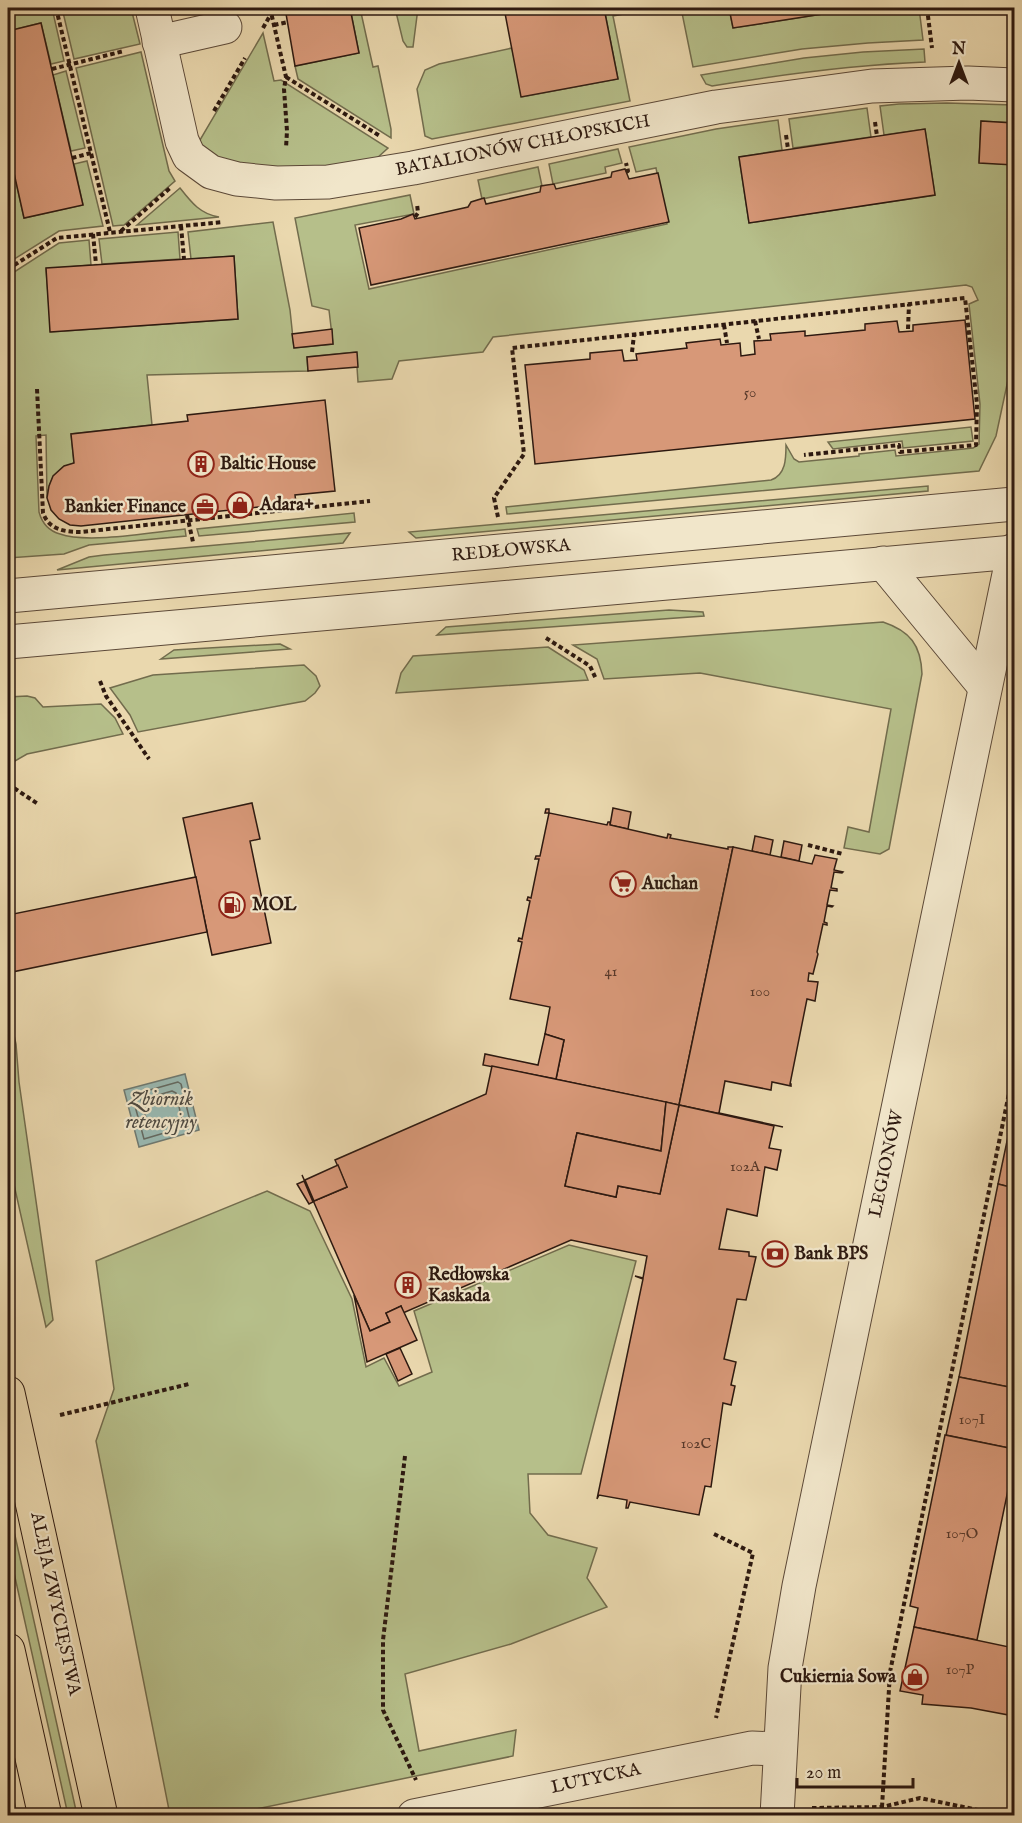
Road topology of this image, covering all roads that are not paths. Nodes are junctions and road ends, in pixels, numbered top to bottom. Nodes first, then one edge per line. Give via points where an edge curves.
1 (152, 8) edge
2 (225, 27) dead end
3 (159, 42) junction
4 (1014, 85) edge
5 (1014, 504) edge
6 (1014, 551) edge
7 (883, 563) junction
8 (8, 596) edge
9 (8, 642) edge
10 (986, 687) junction
11 (8, 1393) edge
12 (8, 1650) edge
13 (780, 1749) junction
14 (791, 1812) edge
15 (426, 1814) edge
16 (45, 1815) edge
17 (101, 1815) edge

1 - 3 street, BATALIONÓW CHŁOPSKICH
2 - 3 street
3 - 4 street, BATALIONÓW CHŁOPSKICH via 189,156 211,172 276,183 328,182 392,172 716,107 872,86
5 - 8 street, REDŁOWSKA
6 - 7 street
6 - 10 street, LEGIONÓW
7 - 9 street
7 - 10 street
10 - 13 street, LEGIONÓW via 799,1586 786,1668
11 - 17 main road, ALEJA ZWYCIĘSTWA
12 - 16 main road
13 - 14 street, LEGIONÓW
13 - 15 street, LUTYCKA via 752,1748

